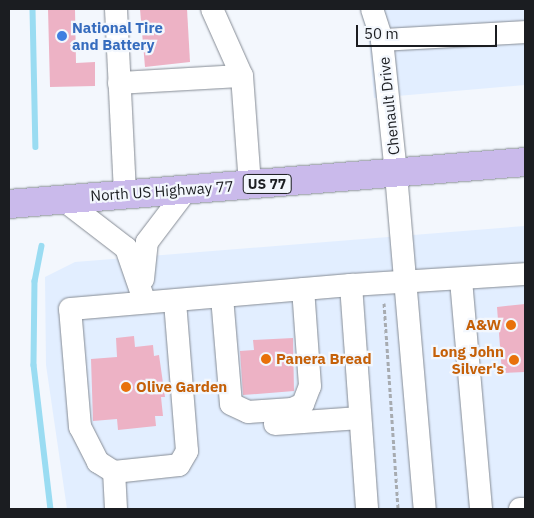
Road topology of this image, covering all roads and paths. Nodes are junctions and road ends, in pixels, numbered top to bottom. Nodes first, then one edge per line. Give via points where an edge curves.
1 (116, 9) edge
2 (212, 9) edge
3 (372, 9) edge
4 (525, 32) edge
5 (382, 40) junction
6 (242, 76) junction
7 (119, 83) junction
8 (525, 162) edge
9 (396, 174) junction
10 (250, 185) junction
11 (188, 188) junction
12 (125, 192) junction
13 (61, 198) junction
14 (9, 204) edge
15 (525, 274) edge
16 (394, 280) junction
17 (461, 280) junction
18 (351, 285) junction
19 (309, 289) junction
20 (222, 297) junction
21 (144, 300) junction
22 (175, 301) junction
23 (228, 398) junction
24 (360, 418) junction
25 (297, 422) junction
26 (114, 472) junction
27 (116, 509) edge
28 (366, 509) edge
29 (398, 509) edge
30 (425, 509) edge
31 (481, 509) edge
32 (520, 509) edge
33 (525, 509) edge

1 - 7 street
2 - 6 street
3 - 5 street, Chenault Drive
4 - 5 street
5 - 9 street, Chenault Drive
6 - 7 street
6 - 10 street
7 - 12 street
8 - 9 main road, North US Highway 77 / US 77
9 - 10 main road, North US Highway 77 / US 77
9 - 16 street, Chenault Drive
10 - 11 main road, North US Highway 77 / US 77
11 - 12 main road, North US Highway 77 / US 77
11 - 21 street via 144,249
12 - 13 main road, North US Highway 77 / US 77
13 - 14 main road, North US Highway 77 / US 77
13 - 21 street via 126,248
15 - 17 street
16 - 17 street
16 - 18 street
16 - 29 path
16 - 30 street, Chenault Drive
17 - 31 street
18 - 19 street
18 - 24 street
19 - 20 street
19 - 23 street via 310,386 307,399 296,409 248,412 235,408
19 - 25 street via 322,393 311,416
20 - 22 street
20 - 23 street
21 - 22 street
21 - 26 street via 70,309 80,428 98,462
22 - 26 street via 187,451 180,465
23 - 25 street via 230,414 243,425
24 - 25 street
24 - 28 street
26 - 27 street
32 - 33 street

